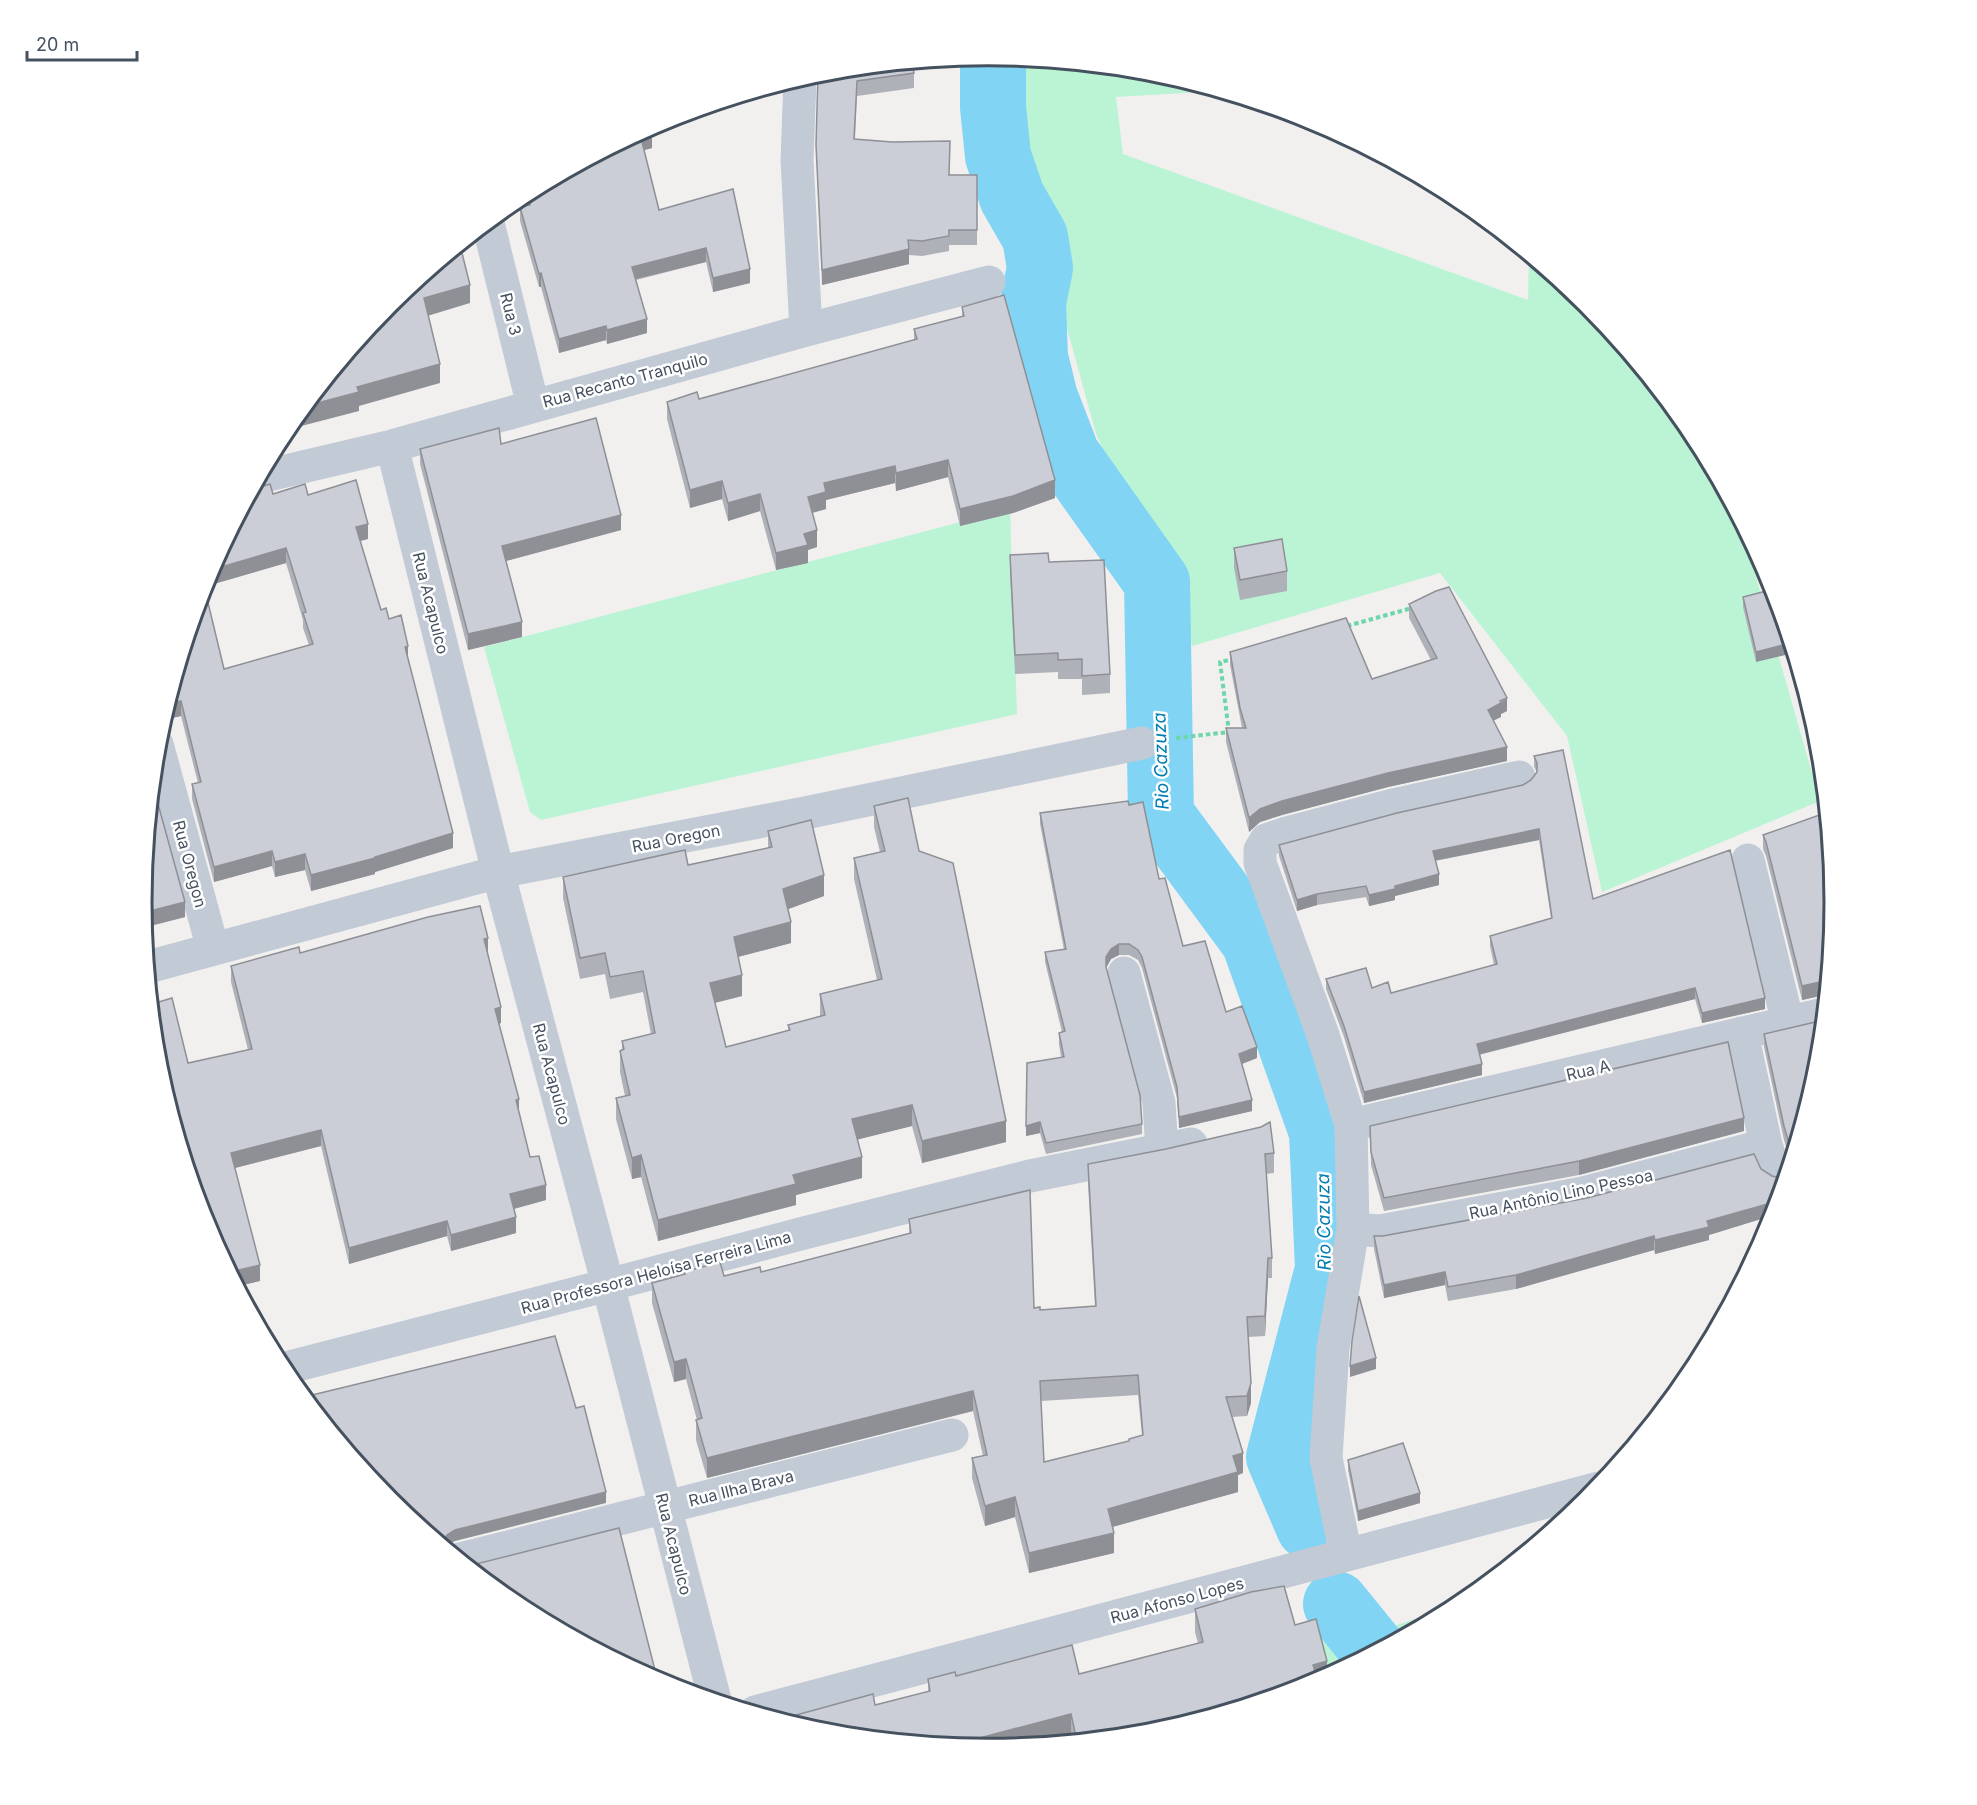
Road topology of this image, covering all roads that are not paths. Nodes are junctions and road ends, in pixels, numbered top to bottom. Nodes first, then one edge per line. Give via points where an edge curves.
1 (800, 88) edge
2 (490, 231) edge
3 (989, 282) dead end
4 (806, 330) junction
5 (533, 406) junction
6 (392, 446) junction
7 (270, 475) edge
8 (1142, 742) dead end
9 (163, 767) edge
10 (1519, 777) dead end
11 (1748, 860) dead end
12 (498, 872) junction
13 (213, 949) junction
14 (155, 965) edge
15 (1125, 973) dead end
16 (1817, 1016) edge
17 (1788, 1023) junction
18 (1742, 1033) junction
19 (1351, 1125) junction
20 (1215, 1139) edge
21 (1766, 1145) junction
22 (1162, 1151) junction
23 (1780, 1173) edge
24 (1353, 1229) junction
25 (608, 1286) junction
26 (293, 1366) edge
27 (952, 1435) dead end
28 (1581, 1493) edge
29 (665, 1507) junction
30 (1346, 1555) junction
31 (468, 1557) edge
32 (713, 1692) edge
33 (767, 1709) edge

1 - 4 street via 797,160
2 - 5 street, Rua 3
3 - 4 street, Rua Recanto Tranquilo
4 - 5 street, Rua Recanto Tranquilo
5 - 6 street, Rua Recanto Tranquilo
6 - 7 street, Rua Recanto Tranquilo
6 - 12 street, Rua Acapulco
8 - 12 street, Rua Oregon
9 - 13 street, Rua Oregon
10 - 19 street via 1287,833 1266,840 1260,850 1260,863 1323,1035
11 - 17 street
12 - 13 street, Rua Oregon
12 - 25 street, Rua Acapulco
13 - 14 street, Rua Oregon
15 - 22 street via 1159,1103
16 - 17 street, Rua A
17 - 18 street, Rua A
18 - 19 street, Rua A
18 - 21 street
19 - 24 street
20 - 22 street, Rua Professora Heloísa Ferreira Lima
21 - 23 street via 1773,1166
21 - 24 street, Rua Antônio Lino Pessoa via 1583,1193 1380,1231
22 - 25 street, Rua Professora Heloísa Ferreira Lima via 1030,1176
24 - 30 street via 1333,1349 1326,1458
25 - 26 street, Rua Professora Heloísa Ferreira Lima
25 - 29 street, Rua Acapulco
27 - 29 street, Rua Ilha Brava
28 - 30 street, Rua Afonso Lopes
29 - 31 street, Rua Ilha Brava
29 - 32 street, Rua Acapulco
30 - 33 street, Rua Afonso Lopes

